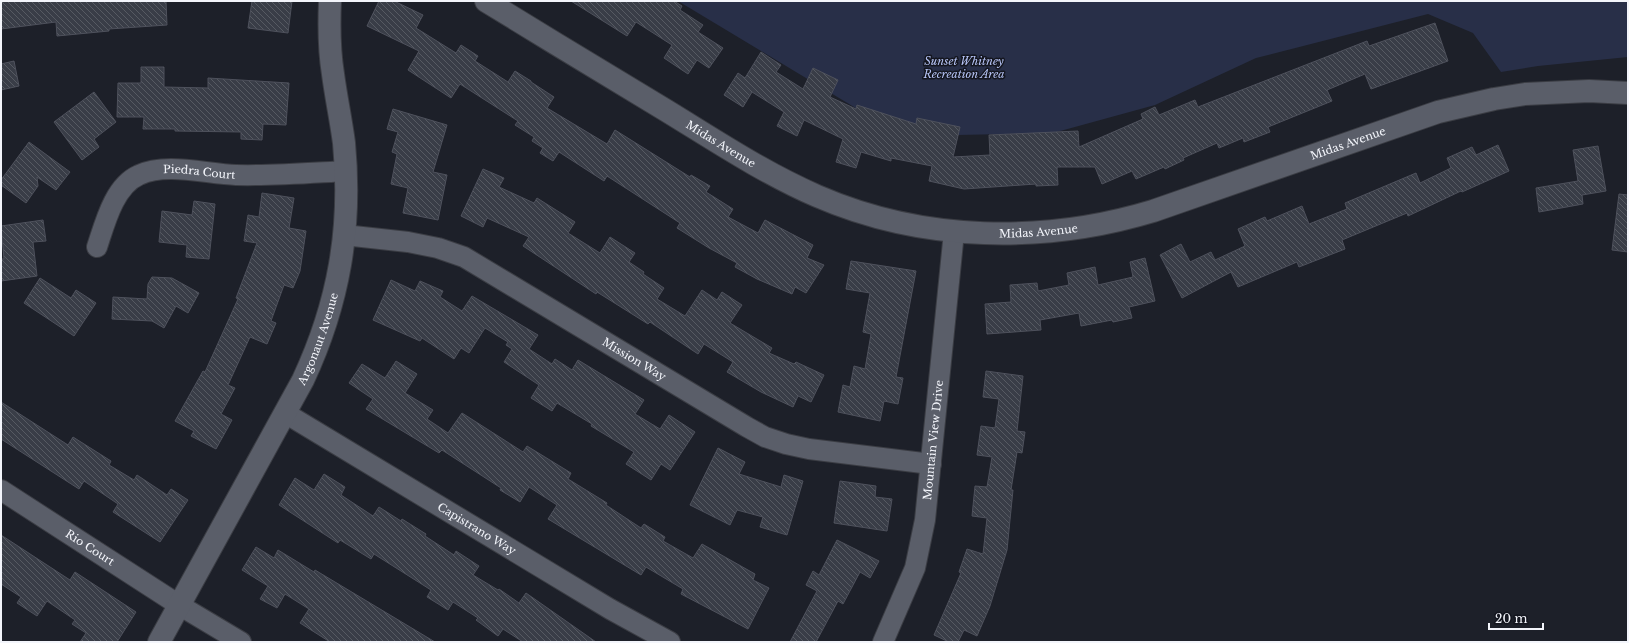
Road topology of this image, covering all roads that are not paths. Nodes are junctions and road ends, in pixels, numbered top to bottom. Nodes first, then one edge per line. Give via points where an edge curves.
1 (330, 1) edge
2 (486, 1) edge
3 (1628, 93) edge
4 (346, 171) junction
5 (954, 232) junction
6 (344, 235) junction
7 (97, 247) dead end
8 (285, 413) junction
9 (931, 464) junction
10 (1, 490) edge
11 (179, 605) junction
12 (159, 642) edge
13 (240, 642) edge
14 (670, 642) edge
15 (884, 642) edge

1 - 4 street, Argonaut Avenue via 330,47
2 - 5 street, Midas Avenue via 743,158 793,185 818,197 874,216
3 - 5 street, Midas Avenue via 1589,91 1525,94 1438,112 1153,211 1091,227 1037,233
4 - 6 street, Argonaut Avenue
4 - 7 street, Piedra Court via 236,175 161,169 138,175 121,189 109,209
5 - 9 street, Mountain View Drive
6 - 8 street, Argonaut Avenue via 337,287 328,319 317,351
6 - 9 street, Mission Way via 408,242 464,257 766,437 809,449
8 - 11 street, Argonaut Avenue
8 - 14 street, Capistrano Way via 610,609
9 - 15 street, Mountain View Drive via 925,520 915,568
10 - 11 street, Rio Court
11 - 12 street, Argonaut Avenue
11 - 13 street, Rio Court

